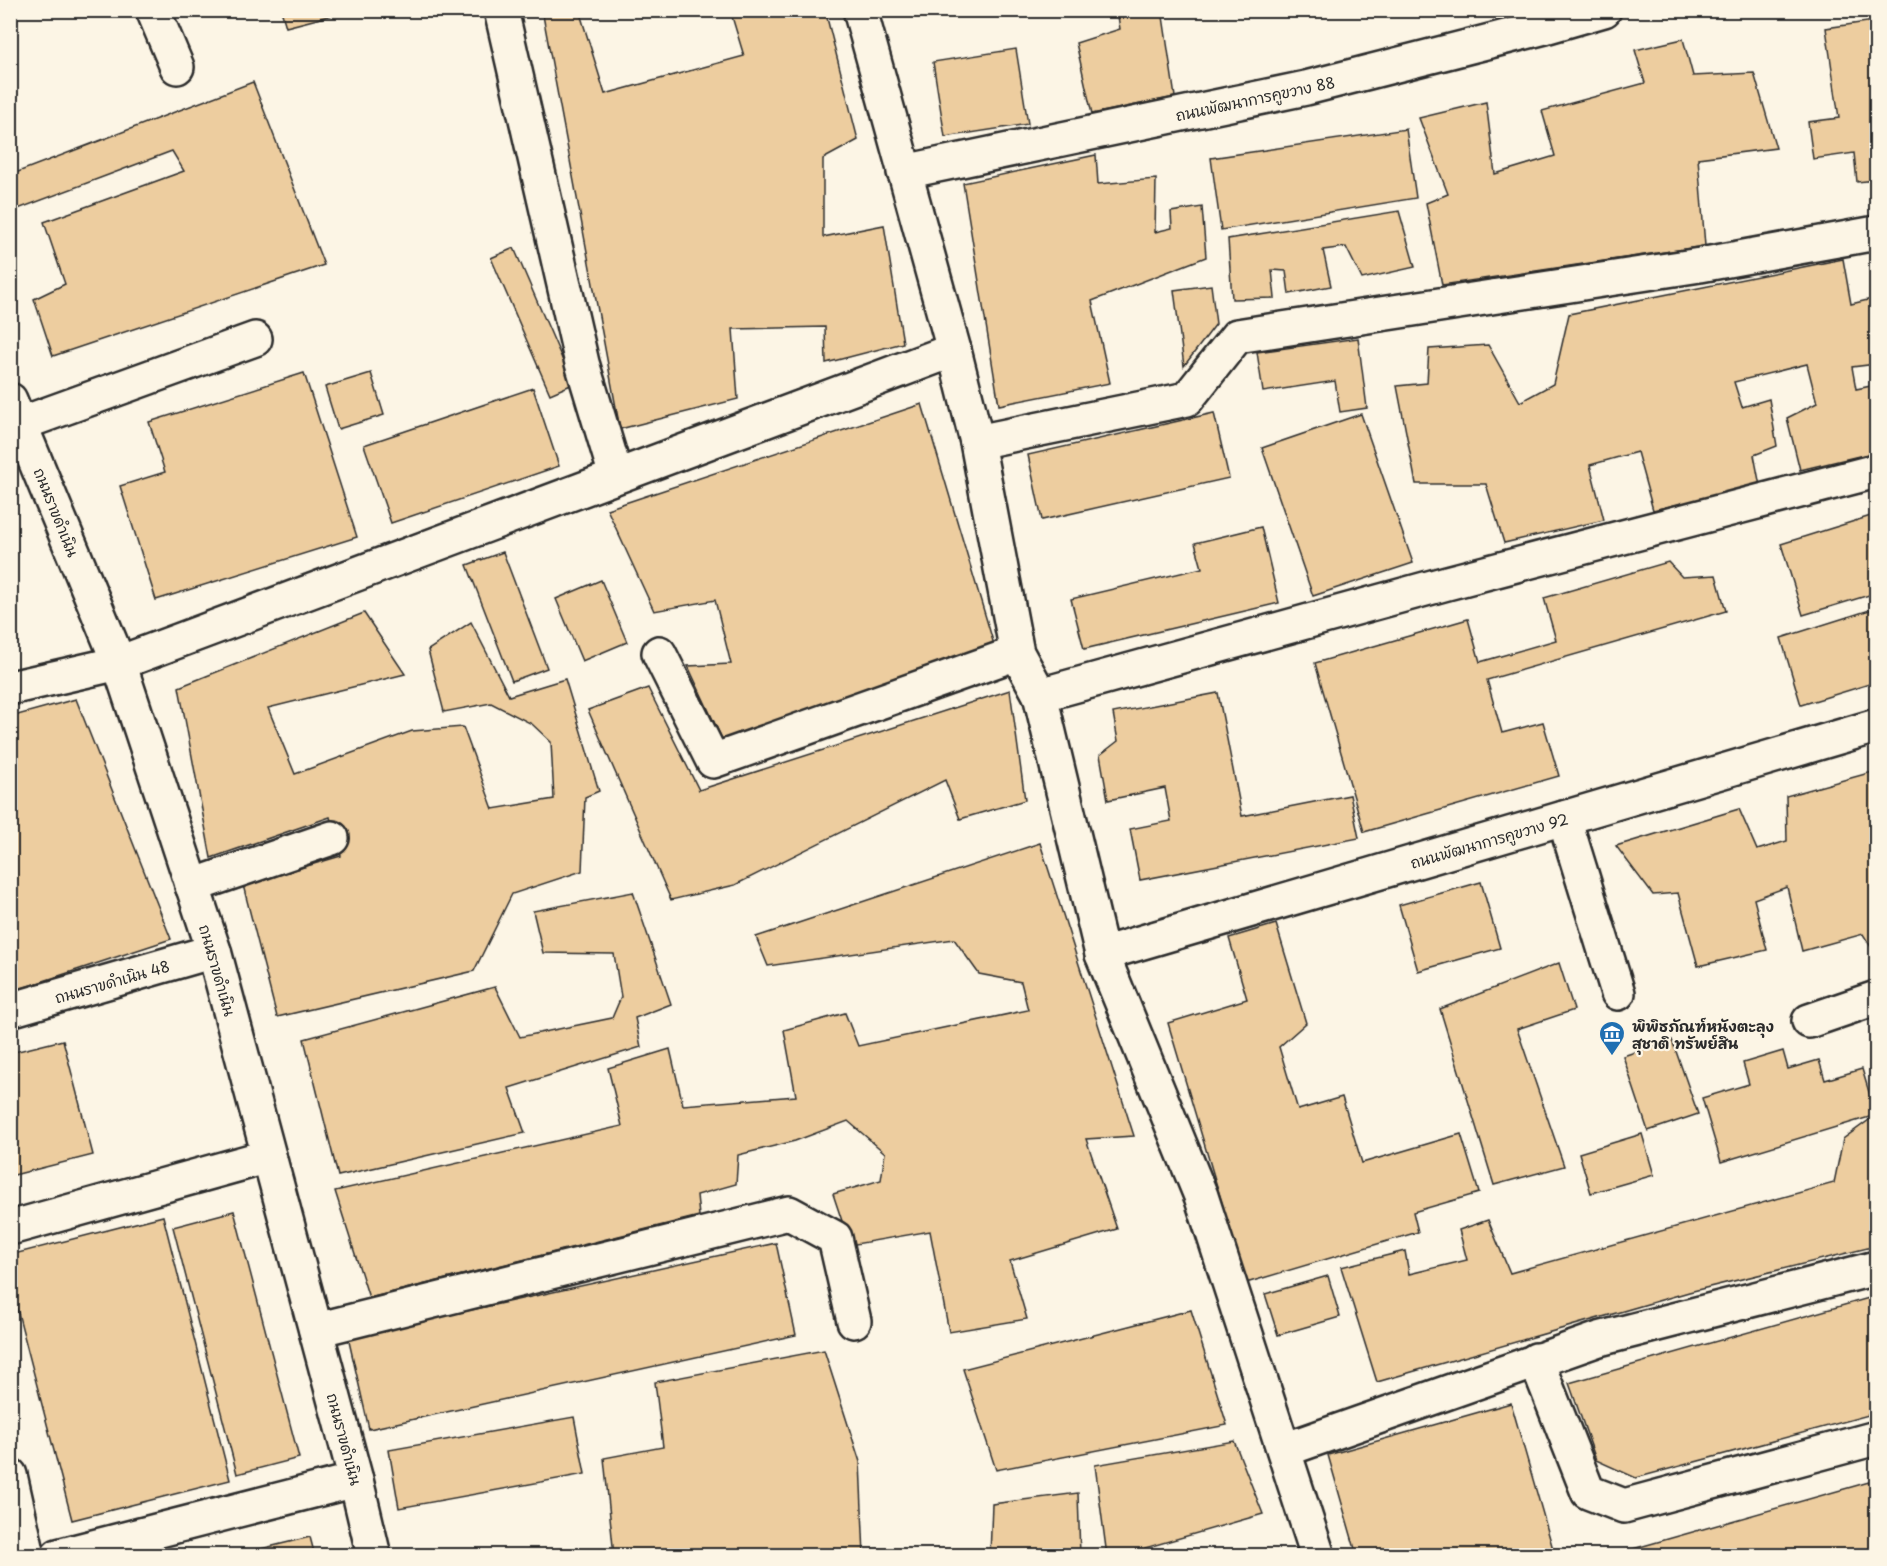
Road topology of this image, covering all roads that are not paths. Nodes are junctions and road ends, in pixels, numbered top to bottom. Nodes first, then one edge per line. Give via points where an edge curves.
1 (153, 10) edge
2 (501, 10) edge
3 (860, 10) edge
4 (1604, 10) edge
5 (177, 67) dead end
6 (904, 172) junction
7 (1876, 233) edge
8 (255, 339) dead end
9 (954, 350) junction
10 (15, 412) edge
11 (977, 442) junction
12 (1876, 471) edge
13 (616, 476) junction
14 (659, 653) dead end
15 (1017, 653) junction
16 (118, 663) junction
17 (10, 688) edge
18 (1040, 695) junction
19 (1876, 726) edge
20 (1564, 818) junction
21 (332, 838) dead end
22 (192, 886) junction
23 (214, 951) junction
24 (1102, 954) junction
25 (1618, 993) dead end
26 (1876, 998) edge
27 (10, 1011) edge
28 (1809, 1021) dead end
29 (269, 1156) junction
30 (10, 1228) edge
31 (1876, 1268) edge
32 (854, 1321) dead end
33 (316, 1330) junction
34 (1536, 1360) junction
35 (1876, 1438) edge
36 (1284, 1450) junction
37 (10, 1475) edge
38 (356, 1480) junction
39 (28, 1556) edge
40 (58, 1556) edge
41 (374, 1556) edge
42 (1318, 1556) edge

1 - 5 street
2 - 13 street via 579,352
3 - 6 street
4 - 6 street, ถนนพัฒนาการคูขวาง 88 via 1306,88
6 - 9 street
7 - 11 street via 1700,266 1237,336 1187,399
8 - 10 street
9 - 11 street
9 - 13 street
10 - 16 street, ถนนราขดำเนิน
11 - 15 street
12 - 18 street
13 - 16 street
14 - 15 street via 713,761
15 - 18 street
16 - 17 street
16 - 22 street, ถนนราขดำเนิน
18 - 24 street
19 - 20 street, ถนนพัฒนาการคูขวาง 92
20 - 24 street, ถนนพัฒนาการคูขวาง 92
20 - 25 street
21 - 22 street
22 - 23 street, ถนนราขดำเนิน
23 - 27 street, ถนนราขดำเนิน 48
23 - 29 street, ถนนราขดำเนิน
24 - 36 street via 1201,1196
26 - 28 street
29 - 30 street
29 - 33 street, ถนนราขดำเนิน
31 - 34 street via 1599,1339
32 - 33 street via 835,1239 789,1213
33 - 38 street, ถนนราขดำเนิน
34 - 35 street via 1588,1492 1624,1506
34 - 36 street
36 - 42 street
37 - 39 street
38 - 40 street
38 - 41 street, ถนนราขดำเนิน

